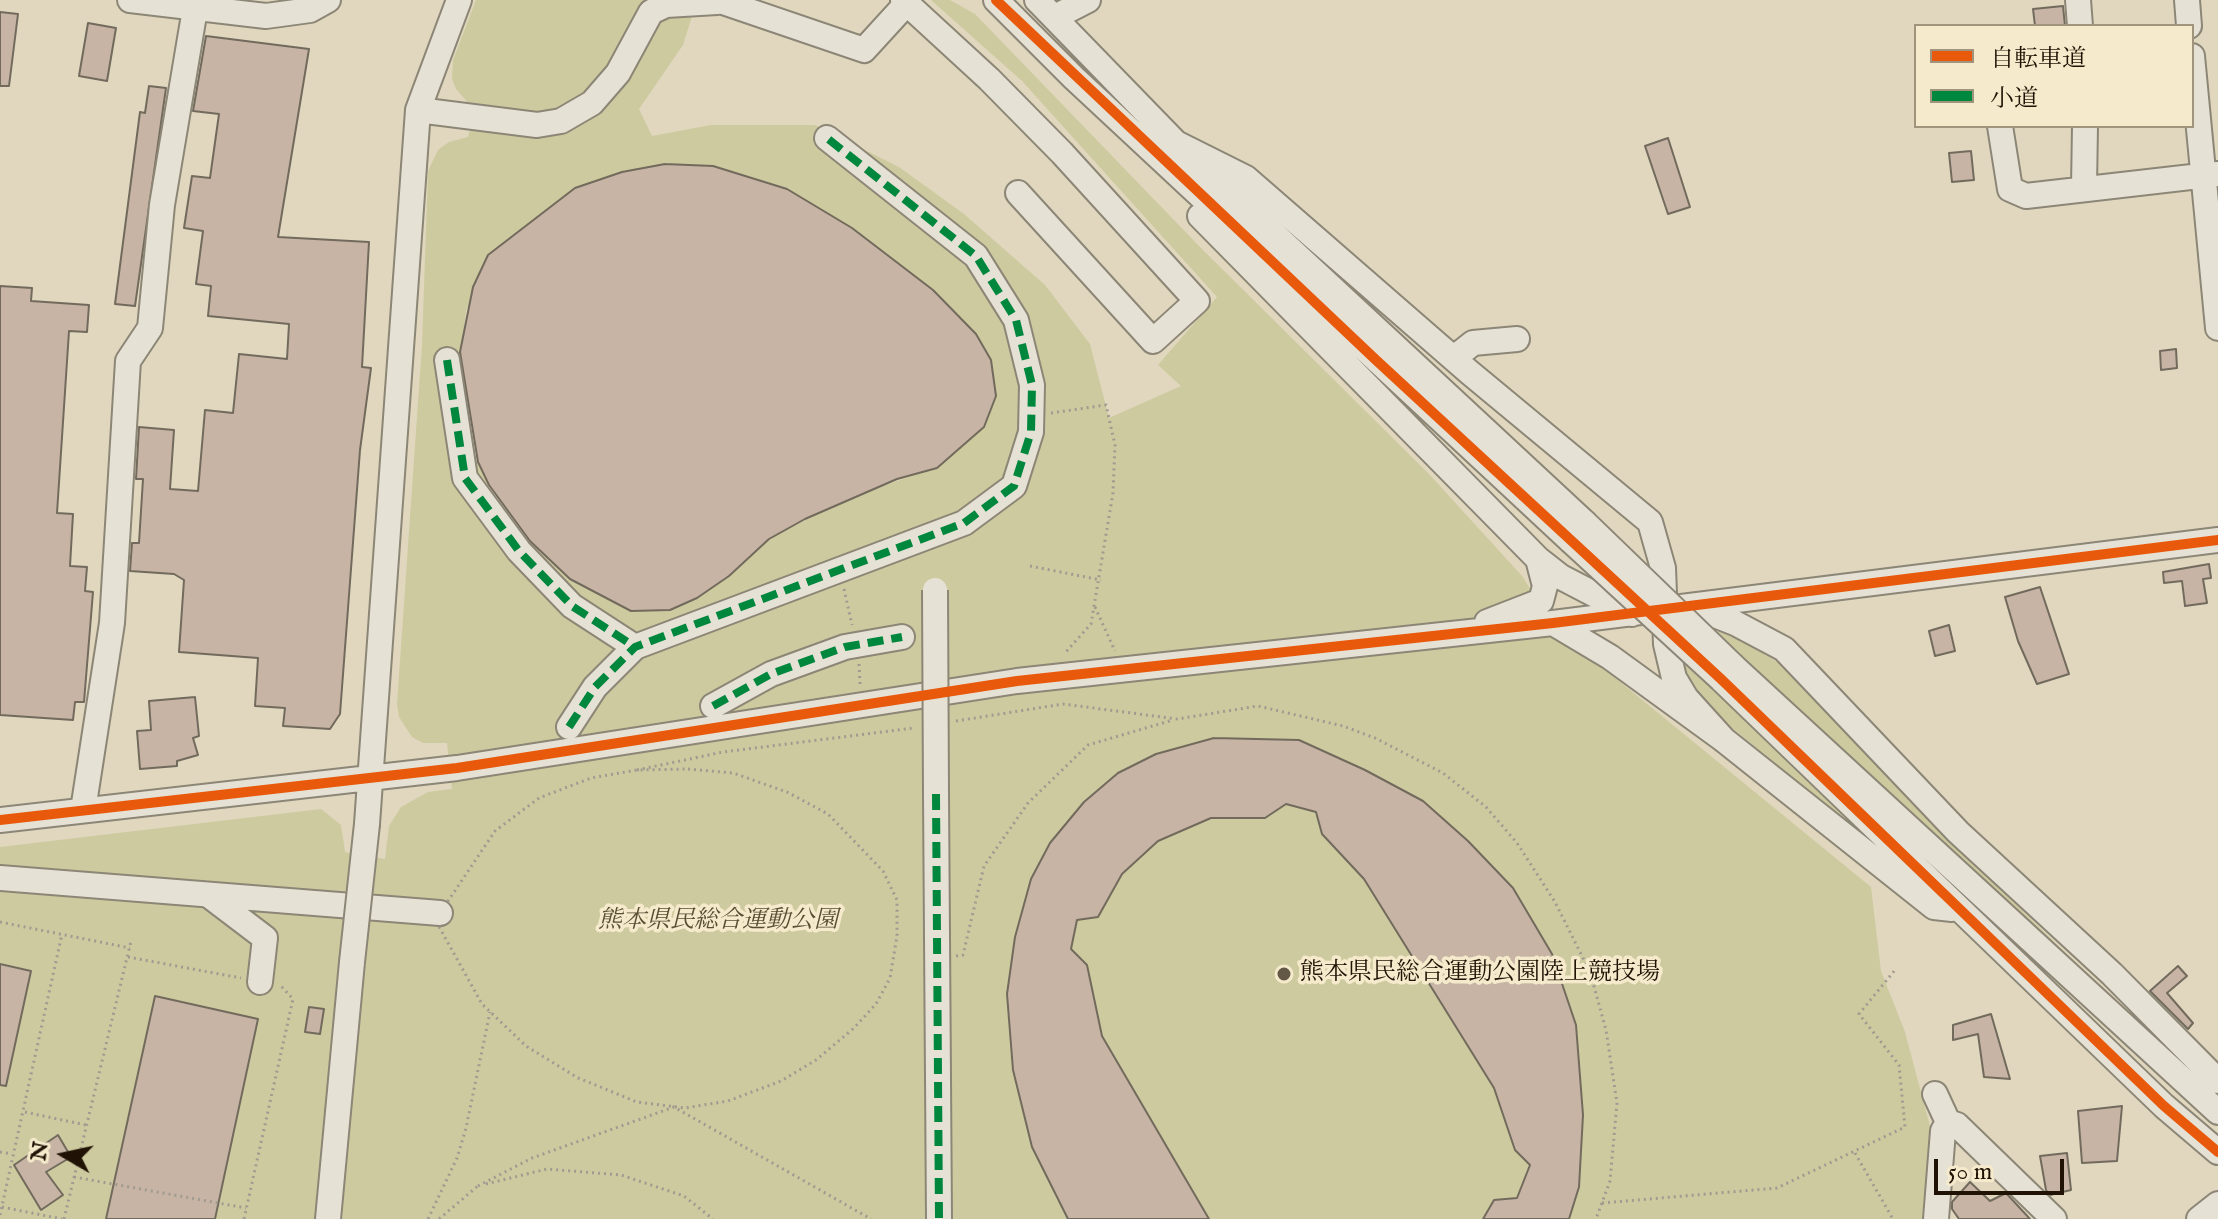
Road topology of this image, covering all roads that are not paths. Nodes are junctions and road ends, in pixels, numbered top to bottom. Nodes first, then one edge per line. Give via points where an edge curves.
1 (130, 0) edge
2 (328, 0) edge
3 (459, 0) edge
4 (996, 0) edge
5 (1037, 0) edge
6 (1088, 0) edge
7 (2078, 0) edge
8 (2187, 0) edge
9 (717, 1) edge
10 (905, 2) edge
11 (195, 9) junction
12 (1055, 17) junction
13 (2080, 24) edge
14 (2189, 24) edge
15 (2194, 69) edge
16 (418, 110) junction
17 (2000, 128) edge
18 (2085, 128) edge
19 (827, 138) dead end
20 (1170, 151) junction
21 (2211, 175) edge
22 (2084, 187) junction
23 (1018, 193) dead end
24 (2218, 328) edge
25 (1517, 339) dead end
26 (1454, 358) junction
27 (447, 360) dead end
28 (2218, 540) edge
29 (1538, 559) junction
30 (935, 590) dead end
31 (1678, 607) junction
32 (1632, 614) junction
33 (1553, 623) junction
34 (1459, 633) junction
35 (902, 637) dead end
36 (635, 647) junction
37 (1727, 672) junction
38 (713, 706) dead end
39 (569, 727) dead end
40 (1724, 740) junction
41 (371, 778) junction
42 (83, 810) junction
43 (0, 820) edge
44 (0, 878) edge
45 (211, 897) junction
46 (1959, 909) junction
47 (440, 913) road end
48 (260, 982) road end
49 (2218, 1081) edge
50 (1935, 1094) dead end
51 (2218, 1112) edge
52 (1948, 1122) junction
53 (2218, 1152) edge
54 (2218, 1204) edge
55 (328, 1219) edge
56 (939, 1219) edge
57 (1936, 1219) edge
58 (2054, 1219) edge
59 (2199, 1219) edge

1 - 11 street
2 - 11 street via 310,10 266,16
3 - 16 street
4 - 20 street
5 - 12 street
6 - 12 street
7 - 13 street
8 - 14 street
9 - 10 street via 864,50
9 - 16 street via 666,5 651,12 618,73 592,103 561,121 537,125
10 - 23 street via 1062,153 1197,301 1153,341
11 - 42 street via 162,205 150,328 128,361 112,623
12 - 20 street
15 - 21 street
16 - 41 street
17 - 22 street via 2010,189 2026,196
18 - 22 street
19 - 36 street via 976,256 1016,320 1032,385 1031,432 1014,486 964,523
20 - 26 street via 1246,178
20 - 29 street via 1186,202
20 - 37 street, bridge
21 - 22 street
21 - 24 street
25 - 26 street via 1473,343
26 - 31 street via 1650,522
27 - 36 street via 465,478 519,551 572,606
28 - 31 street
29 - 32 street
29 - 34 street via 1545,586 1541,601
30 - 56 street, bridge
31 - 32 street
31 - 40 street via 1666,644 1674,678
31 - 49 street via 1735,623 1784,649 1958,832
32 - 33 street
33 - 34 street
33 - 40 street via 1610,657
34 - 41 street via 1017,681
35 - 38 street via 857,645 771,674
36 - 39 street via 595,687
37 - 46 street
37 - 51 street
40 - 46 street via 1934,907
41 - 42 street
41 - 55 street, bridge
42 - 43 street
44 - 45 street
45 - 47 street
45 - 48 street via 265,938
46 - 53 street
50 - 52 street
52 - 57 street
52 - 58 street
54 - 59 street

